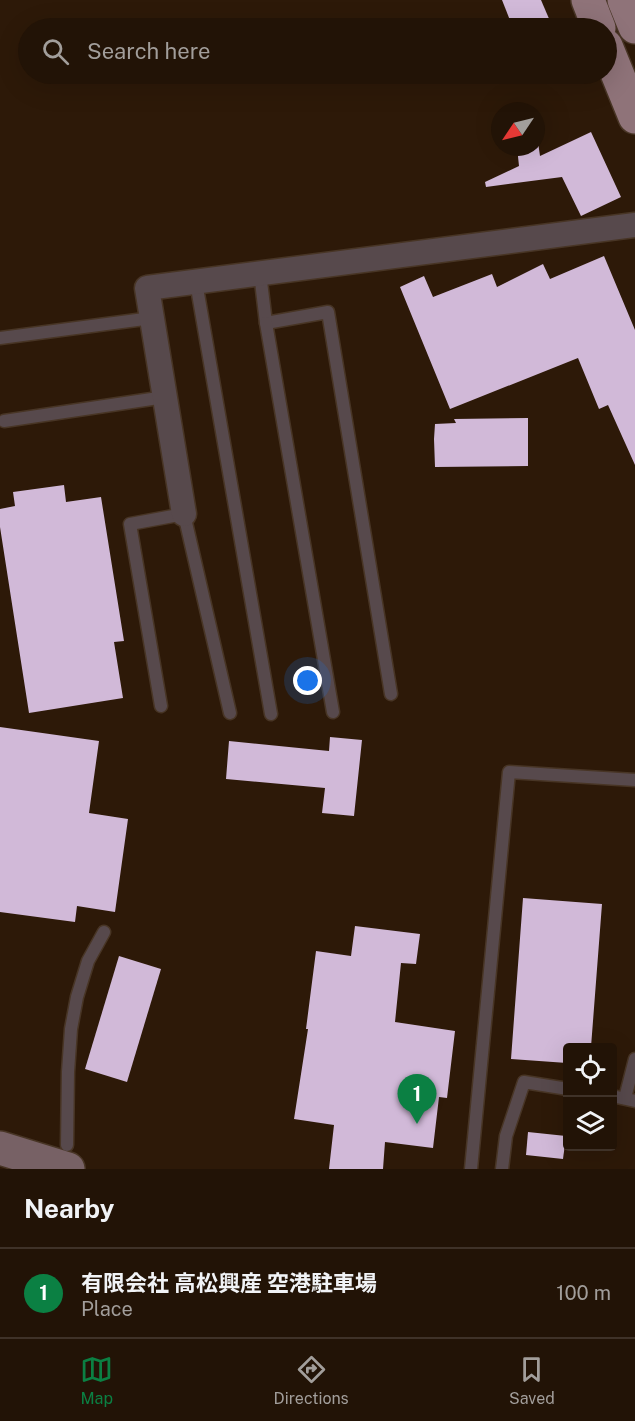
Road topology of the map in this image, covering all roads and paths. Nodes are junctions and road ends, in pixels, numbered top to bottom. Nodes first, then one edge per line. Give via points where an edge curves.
1 (588, 0) edge
2 (624, 0) edge
3 (595, 18) edge
4 (635, 27) edge
5 (617, 73) edge
6 (635, 117) edge
7 (635, 225) edge
8 (260, 273) junction
9 (196, 282) junction
10 (152, 318) junction
11 (266, 323) junction
12 (0, 338) edge
13 (165, 397) junction
14 (4, 421) dead end
15 (184, 514) junction
16 (391, 694) dead end
17 (161, 706) dead end
18 (333, 712) dead end
19 (230, 713) dead end
20 (271, 714) dead end
21 (635, 780) edge
22 (104, 932) dead end
23 (635, 1059) edge
24 (563, 1088) edge
25 (624, 1098) edge
26 (0, 1148) edge
27 (67, 1157) edge
28 (471, 1169) edge
29 (502, 1169) edge

1 - 3 main road
2 - 4 main road
5 - 6 main road
7 - 8 street
8 - 9 street
8 - 11 lane
9 - 10 street via 147,288
9 - 20 lane
10 - 12 lane
10 - 13 street
11 - 16 lane via 327,312
11 - 18 lane
13 - 14 lane
13 - 15 street
15 - 17 lane via 130,524
15 - 19 lane
21 - 28 lane via 509,772
22 - 27 lane via 88,961 71,1029
23 - 25 lane
24 - 29 lane via 524,1082 506,1136
26 - 27 main road

